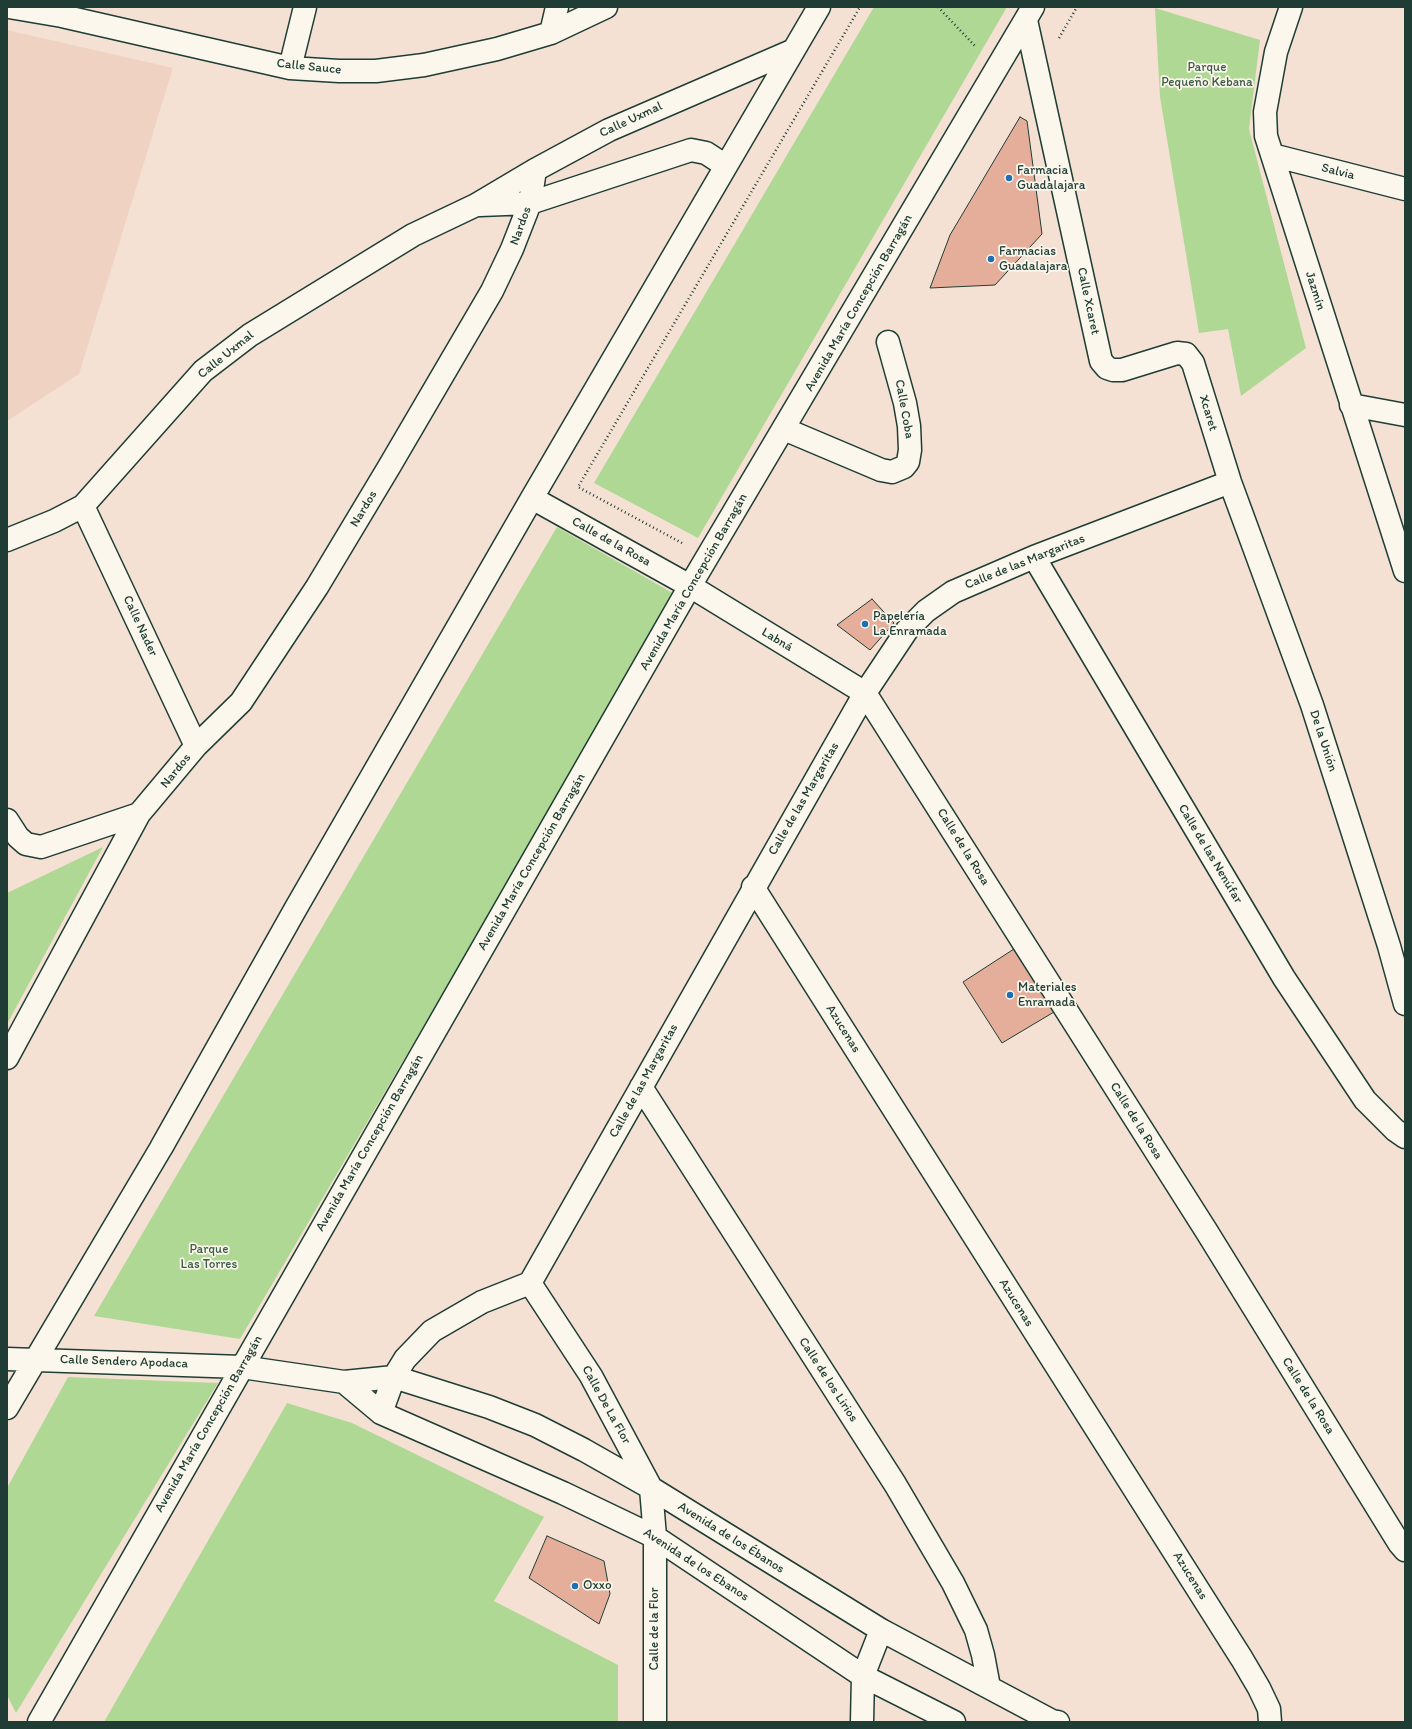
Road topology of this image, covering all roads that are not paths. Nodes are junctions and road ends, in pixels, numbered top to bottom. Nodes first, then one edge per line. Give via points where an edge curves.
1 (9, 7) edge
2 (305, 7) edge
3 (557, 7) edge
4 (606, 7) edge
5 (819, 7) edge
6 (1291, 7) edge
7 (63, 12) edge
8 (1029, 14) edge
9 (551, 33) junction
10 (794, 50) junction
11 (290, 68) junction
12 (1272, 155) junction
13 (726, 166) junction
14 (535, 170) junction
15 (1405, 189) edge
16 (530, 203) junction
17 (476, 206) junction
18 (888, 342) dead end
19 (1177, 353) joint
20 (1351, 405) junction
21 (1405, 415) edge
22 (784, 429) junction
23 (1230, 482) junction
24 (532, 498) junction
25 (83, 506) junction
26 (7, 540) edge
27 (1034, 557) junction
28 (1405, 571) edge
29 (690, 586) junction
30 (864, 693) junction
31 (196, 746) junction
32 (139, 814) junction
33 (7, 820) edge
34 (753, 888) junction
35 (1405, 1004) edge
36 (7, 1058) edge
37 (641, 1087) junction
38 (1405, 1137) edge
39 (530, 1283) junction
40 (36, 1358) junction
41 (7, 1359) edge
42 (242, 1367) junction
43 (394, 1377) junction
44 (344, 1382) junction
45 (7, 1408) edge
46 (381, 1413) junction
47 (651, 1488) junction
48 (655, 1537) junction
49 (1405, 1550) edge
50 (881, 1630) junction
51 (863, 1676) junction
52 (989, 1687) junction
53 (39, 1722) edge
54 (655, 1722) edge
55 (862, 1722) edge
56 (954, 1722) edge
57 (1058, 1722) edge
58 (1270, 1722) edge

1 - 7 street, Calle Sauce
2 - 11 street
3 - 9 street
4 - 9 street, Calle Sauce
5 - 10 street
6 - 12 street, Jazmín via 1276,52 1265,112 1266,136
7 - 11 street, Calle Sauce
8 - 19 street, Calle Xcaret via 1101,361 1107,368 1122,370
8 - 22 street, Avenida María Concepción Barragán
9 - 11 street, Calle Sauce via 498,49 424,65 376,71
10 - 13 street
10 - 14 street, Calle Uxmal via 609,130
12 - 15 street, Salvia
12 - 20 street, Jazmín
13 - 16 street, Calle Uxmal via 706,153 691,150
13 - 24 street
14 - 16 street, Nardos
14 - 17 street, Calle Uxmal
16 - 17 street, Calle Uxmal
16 - 31 street, Nardos via 492,291 317,587 241,702
17 - 25 street, Calle Uxmal via 413,235 244,339 203,371
18 - 22 street, Calle Coba via 909,426 910,450 908,462 904,467 892,472 881,470
19 - 23 street, Xcaret via 1186,354 1193,363
20 - 21 street
20 - 28 street, Jazmín
22 - 29 street, Avenida María Concepción Barragán
23 - 27 street, Calle de las Margaritas
23 - 35 street, De la Unión via 1312,705
24 - 29 street, Calle de la Rosa
24 - 40 street via 161,1148
25 - 26 street, Calle Uxmal
25 - 31 street, Calle Nader
27 - 30 street, Calle de las Margaritas via 953,592 926,611 907,630
27 - 38 street, Calle de las Nenúfar via 1284,978 1365,1100
29 - 30 street, Labná
29 - 42 street, Avenida María Concepción Barragán
30 - 34 street, Calle de las Margaritas
30 - 49 street, Calle de la Rosa via 1207,1232
31 - 32 street, Nardos
32 - 33 street via 41,847 26,844
32 - 36 street, Nardos
34 - 37 street, Calle de las Margaritas
34 - 58 street, Azucenas via 1260,1688 1269,1709
37 - 39 street, Calle de las Margaritas
37 - 52 street, Calle de los Lirios via 895,1484 953,1583 976,1630
39 - 43 street via 482,1302 432,1331 405,1359
39 - 47 street, Calle De La Flor via 591,1376
40 - 41 street, Calle Sendero Apodaca
40 - 42 street, Calle Sendero Apodaca
40 - 45 street
42 - 44 street
42 - 53 street, Avenida María Concepción Barragán
43 - 44 street
43 - 46 street
43 - 47 street, Avenida de los Ébanos via 489,1407 535,1425
44 - 46 street, Avenida de los Ebanos
46 - 48 street, Avenida de los Ebanos via 563,1493
47 - 48 street, Calle De La Flor
47 - 50 street, Avenida de los Ébanos
48 - 51 street, Avenida de los Ebanos
48 - 54 street, Calle de la Flor
50 - 51 street
50 - 52 street, Avenida de los Ébanos
51 - 55 street
51 - 56 street, Avenida de los Ebanos
52 - 57 street, Avenida de los Ébanos

